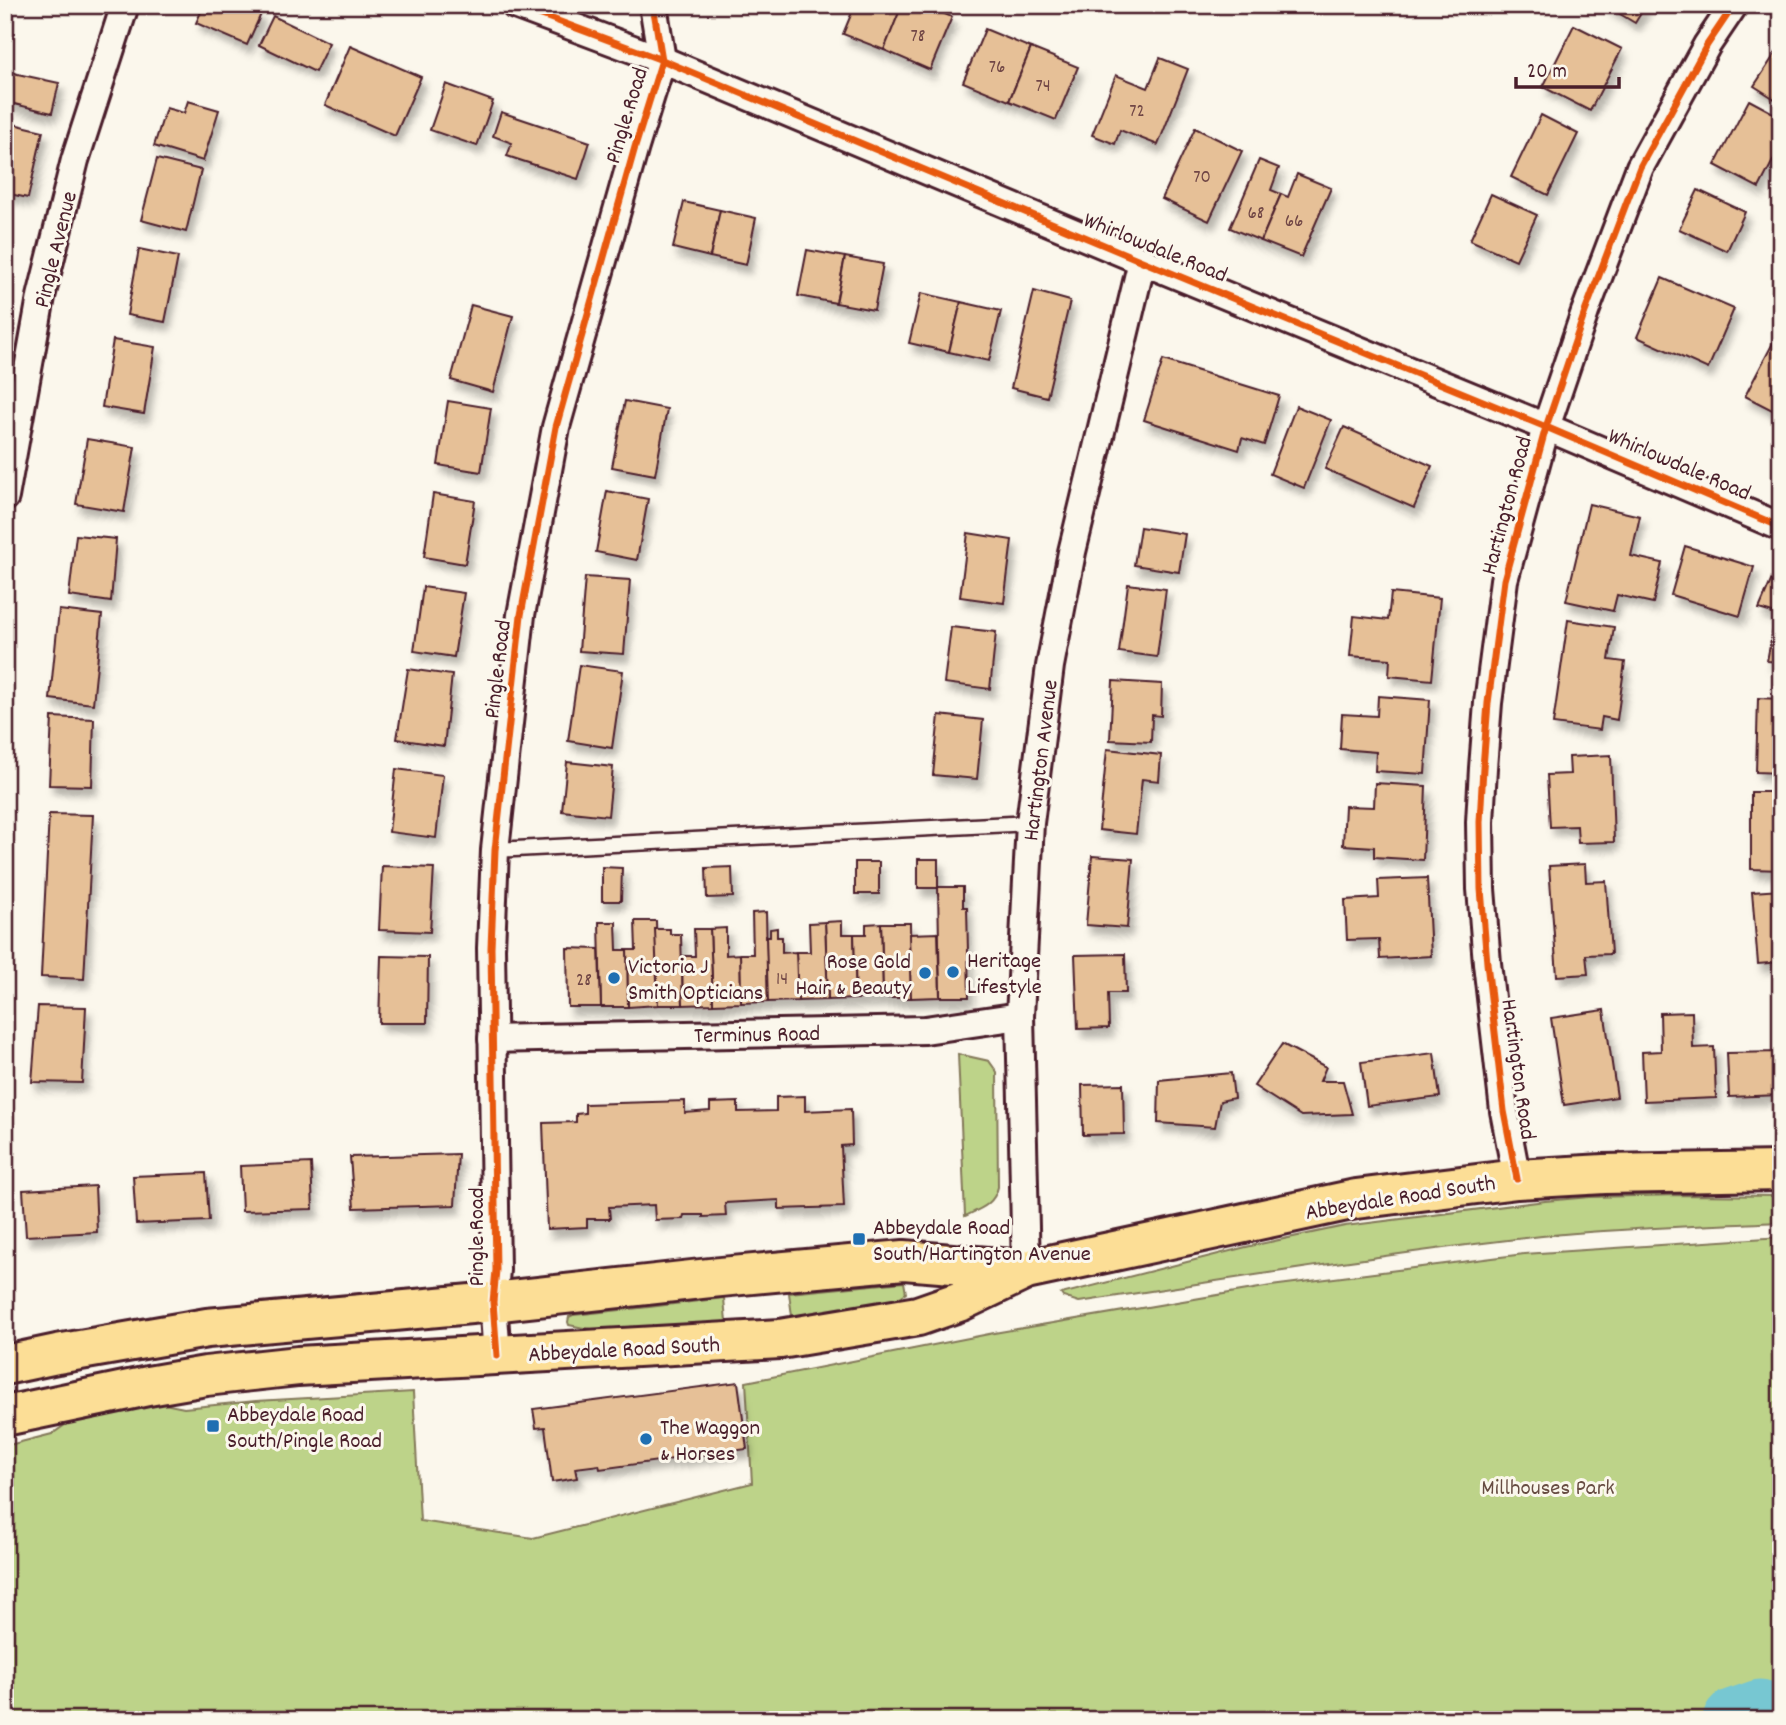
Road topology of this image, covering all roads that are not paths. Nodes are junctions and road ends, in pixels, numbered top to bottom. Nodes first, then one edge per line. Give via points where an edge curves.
1 (125, 5) edge
2 (515, 5) edge
3 (653, 5) edge
4 (1734, 5) edge
5 (662, 60) junction
6 (1142, 261) junction
7 (1546, 426) junction
8 (5, 497) edge
9 (1781, 527) edge
10 (1030, 823) junction
11 (495, 850) junction
12 (1020, 1016) junction
13 (492, 1039) junction
14 (1781, 1171) edge
15 (1517, 1179) junction
16 (1026, 1270) junction
17 (493, 1302) junction
18 (497, 1356) junction
19 (5, 1365) edge
20 (5, 1416) edge

1 - 8 street, Pingle Avenue via 75,160 41,297
2 - 5 street, Whirlowdale Road
3 - 5 street, Pingle Road
4 - 7 street, Hartington Road via 1640,167
5 - 6 street, Whirlowdale Road
5 - 11 street, Pingle Road via 556,427 522,615
6 - 7 street, Whirlowdale Road
6 - 10 street, Hartington Avenue via 1072,552 1050,666
7 - 9 street, Whirlowdale Road
7 - 15 street, Hartington Road via 1504,580 1488,704 1480,822 1487,963 1504,1111
10 - 11 lane
10 - 12 street, Hartington Avenue
11 - 13 street, Pingle Road
12 - 13 street, Terminus Road via 925,1030
12 - 16 street, Hartington Avenue
13 - 17 street, Pingle Road
14 - 15 main road, Abbeydale Road South
15 - 16 main road, Abbeydale Road South via 1356,1199
16 - 17 main road, Abbeydale Road South via 904,1260
16 - 18 main road, Abbeydale Road South via 918,1316 802,1336
17 - 18 street, Pingle Road
17 - 19 main road, Abbeydale Road South via 206,1328
18 - 20 main road, Abbeydale Road South via 298,1366 206,1376

